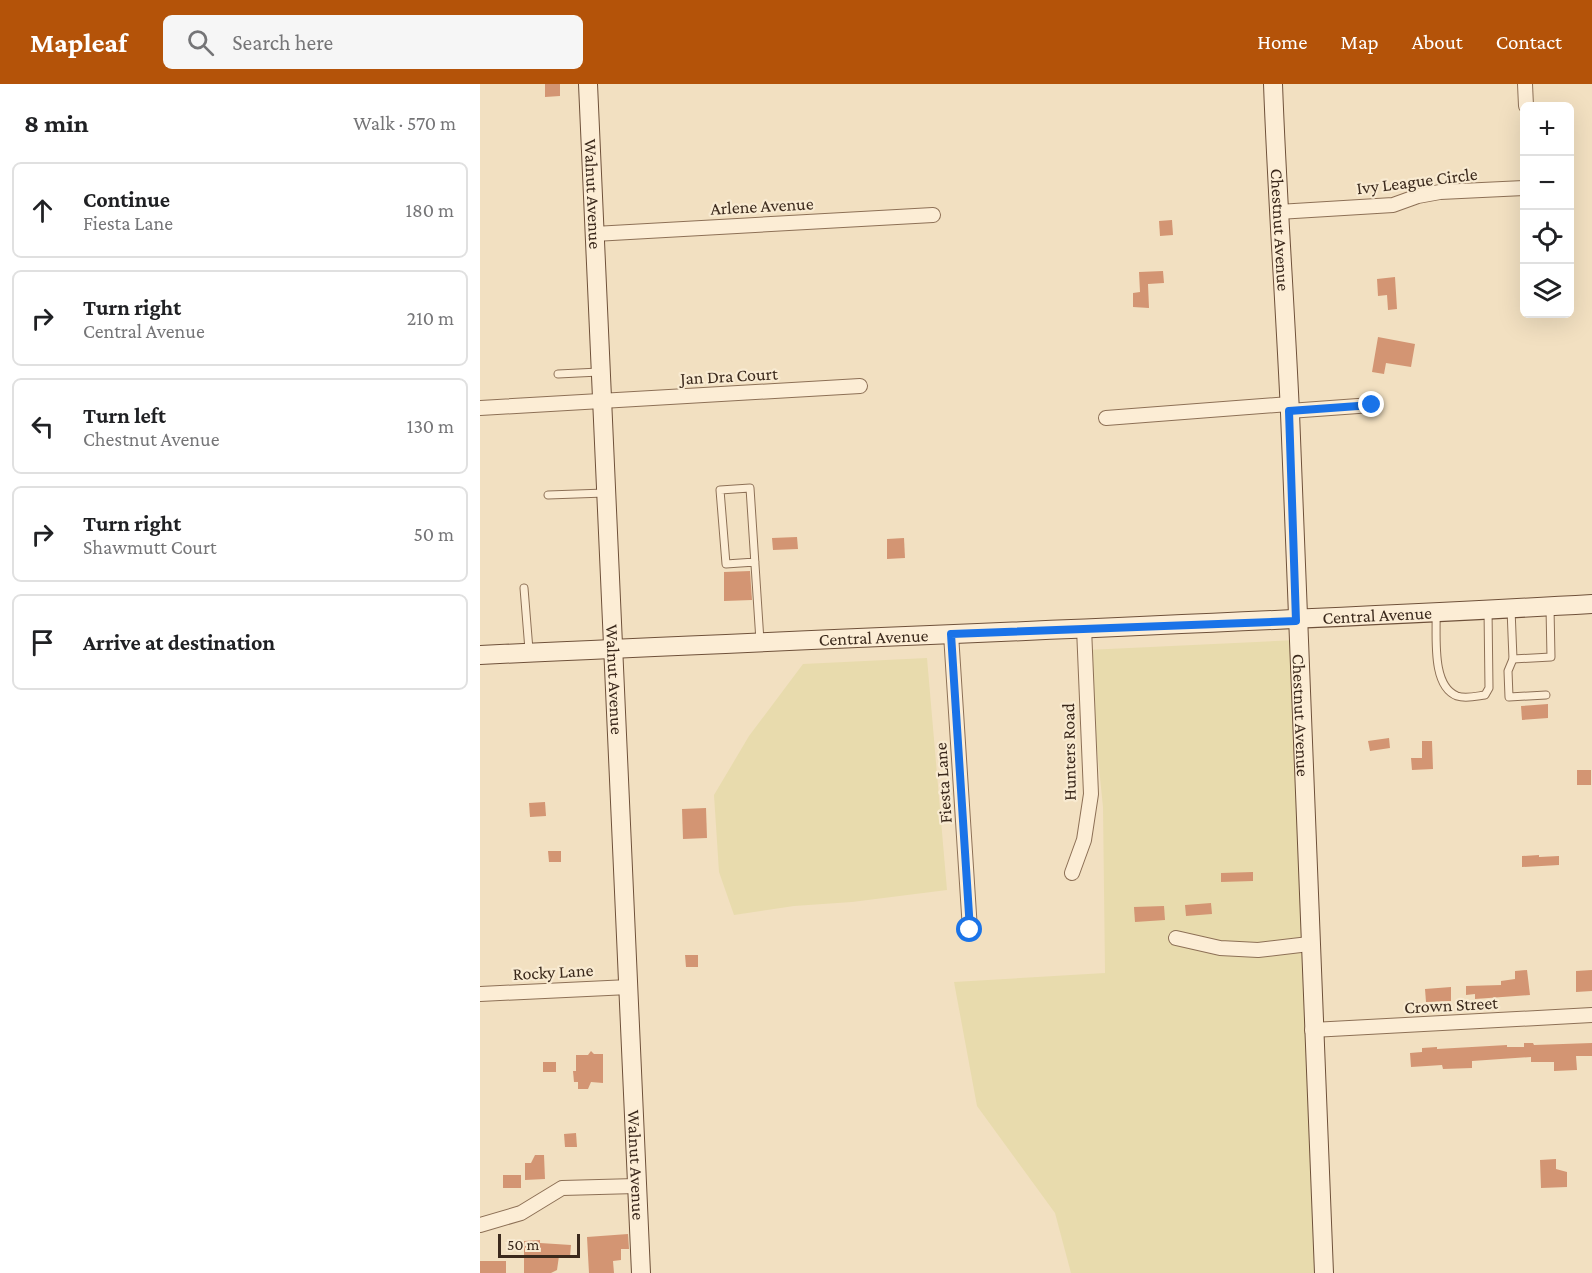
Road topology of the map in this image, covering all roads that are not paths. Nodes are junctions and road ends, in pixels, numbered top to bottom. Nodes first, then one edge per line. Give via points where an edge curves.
1 (588, 84) edge
2 (1273, 84) edge
3 (1525, 84) edge
4 (1526, 102) edge
5 (1520, 188) edge
6 (1278, 212) junction
7 (933, 215) dead end
8 (594, 234) junction
9 (599, 372) junction
10 (558, 374) dead end
11 (860, 386) dead end
12 (601, 402) junction
13 (1372, 405) dead end
14 (1289, 407) junction
15 (480, 408) edge
16 (1106, 418) dead end
17 (605, 493) junction
18 (548, 495) dead end
19 (754, 562) junction
20 (524, 588) dead end
21 (1592, 604) edge
22 (1550, 607) junction
23 (1511, 609) junction
24 (1488, 610) junction
25 (1436, 613) junction
26 (1296, 621) junction
27 (1084, 628) junction
28 (951, 634) junction
29 (760, 643) junction
30 (612, 649) junction
31 (530, 653) junction
32 (480, 655) edge
33 (1513, 659) junction
34 (1546, 695) dead end
35 (1072, 873) dead end
36 (970, 930) dead end
37 (1176, 938) dead end
38 (1308, 944) junction
39 (629, 987) junction
40 (480, 994) edge
41 (1592, 1015) edge
42 (1312, 1030) junction
43 (636, 1186) junction
44 (480, 1225) edge
45 (641, 1273) edge
46 (1324, 1273) edge

1 - 8 street, Walnut Avenue
2 - 6 street, Chestnut Avenue
3 - 4 street
5 - 6 street, Ivy League Circle via 1440,192 1393,205
6 - 14 street, Chestnut Avenue
7 - 8 street, Arlene Avenue
8 - 9 street, Walnut Avenue
9 - 10 lane
9 - 12 street, Walnut Avenue
11 - 12 street, Jan Dra Court
12 - 15 street, Jan Dra Court
12 - 17 street, Walnut Avenue
13 - 14 street
14 - 16 street
14 - 26 street, Chestnut Avenue
17 - 18 lane
17 - 30 street, Walnut Avenue
19 - 19 lane via 750,488 720,490 726,564
19 - 29 lane
20 - 31 lane
21 - 22 street, Central Avenue
22 - 23 street, Central Avenue
22 - 33 lane via 1551,657
23 - 24 street, Central Avenue
23 - 33 lane
24 - 25 street, Central Avenue
24 - 25 lane via 1489,688 1485,695 1471,697 1448,690 1439,674
25 - 26 street, Central Avenue
26 - 27 street, Central Avenue
26 - 38 street, Chestnut Avenue
27 - 28 street, Central Avenue
27 - 35 street, Hunters Road via 1091,794 1084,840
28 - 29 street, Central Avenue
28 - 36 street, Fiesta Lane
29 - 30 street, Central Avenue
30 - 31 street, Central Avenue
30 - 39 street, Walnut Avenue
31 - 32 street, Central Avenue
33 - 34 lane via 1508,670 1509,697
37 - 38 street via 1220,948 1258,950
38 - 42 street, Chestnut Avenue
39 - 40 street, Rocky Lane
39 - 43 street, Walnut Avenue
41 - 42 street, Crown Street
42 - 46 street, Chestnut Avenue
43 - 44 street via 562,1188 521,1213
43 - 45 street, Walnut Avenue

